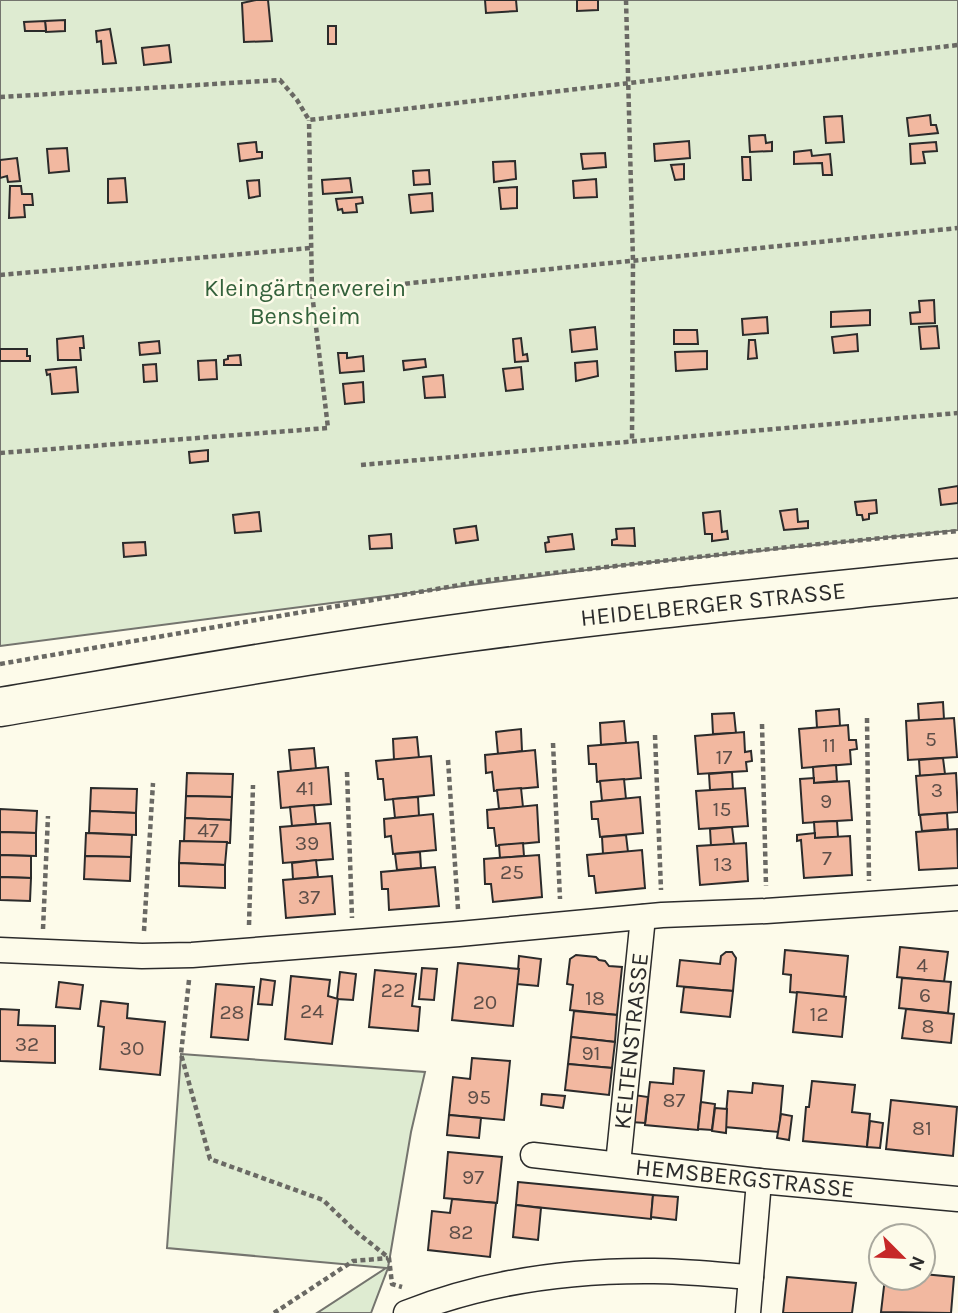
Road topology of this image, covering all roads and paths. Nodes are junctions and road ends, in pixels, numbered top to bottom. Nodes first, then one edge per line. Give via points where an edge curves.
1 (626, 0) edge
2 (958, 45) edge
3 (630, 82) junction
4 (0, 97) edge
5 (309, 120) junction
6 (958, 228) edge
7 (311, 248) junction
8 (634, 261) junction
9 (0, 275) edge
10 (312, 293) junction
11 (958, 413) edge
12 (632, 440) junction
13 (0, 453) edge
14 (361, 465) dead end
15 (958, 531) edge
16 (958, 578) edge
17 (0, 664) edge
18 (0, 707) edge
19 (867, 718) dead end
20 (762, 724) dead end
21 (655, 735) dead end
22 (553, 743) dead end
23 (448, 761) dead end
24 (347, 772) dead end
25 (153, 783) dead end
26 (253, 785) dead end
27 (47, 816) dead end
28 (958, 898) edge
29 (870, 903) junction
30 (766, 911) junction
31 (652, 916) junction
32 (561, 925) junction
33 (459, 934) junction
34 (353, 943) junction
35 (0, 950) edge
36 (248, 950) junction
37 (42, 951) junction
38 (192, 955) junction
39 (142, 956) junction
40 (533, 1155) dead end
41 (618, 1164) junction
42 (759, 1181) junction
43 (958, 1199) edge
44 (389, 1258) junction
45 (751, 1278) junction
46 (440, 1299) junction
47 (274, 1313) edge
48 (406, 1313) edge
49 (748, 1313) edge

1 - 3 path
2 - 3 path
3 - 5 path
3 - 8 path
4 - 5 path via 280,80
5 - 7 path
6 - 8 path
7 - 9 path
7 - 10 path
8 - 10 path
8 - 12 path
10 - 13 path via 328,428
11 - 12 path
12 - 14 path
15 - 17 path via 489,580
16 - 18 main road, HEIDELBERGER STRASSE via 469,632
19 - 29 path
20 - 30 path
21 - 31 path
22 - 32 path
23 - 33 path
24 - 34 path
25 - 39 path
26 - 36 path
27 - 37 path
28 - 29 street, KELTENSTRASSE
29 - 30 street, KELTENSTRASSE
30 - 31 street, KELTENSTRASSE
31 - 32 street, KELTENSTRASSE
31 - 41 street, KELTENSTRASSE
32 - 33 street, KELTENSTRASSE
33 - 34 street, KELTENSTRASSE
34 - 36 street, KELTENSTRASSE
35 - 37 street, KELTENSTRASSE
36 - 38 street, KELTENSTRASSE
37 - 39 street, KELTENSTRASSE
38 - 39 street, KELTENSTRASSE
38 - 44 path via 181,1054 210,1160 323,1200
40 - 41 street, HEMSBERGSTRASSE
41 - 42 street, HEMSBERGSTRASSE
42 - 43 street, HEMSBERGSTRASSE
42 - 45 street
44 - 46 path via 392,1284
44 - 47 path via 353,1261
45 - 46 street via 654,1271 571,1275 513,1281
45 - 49 street
46 - 48 street

